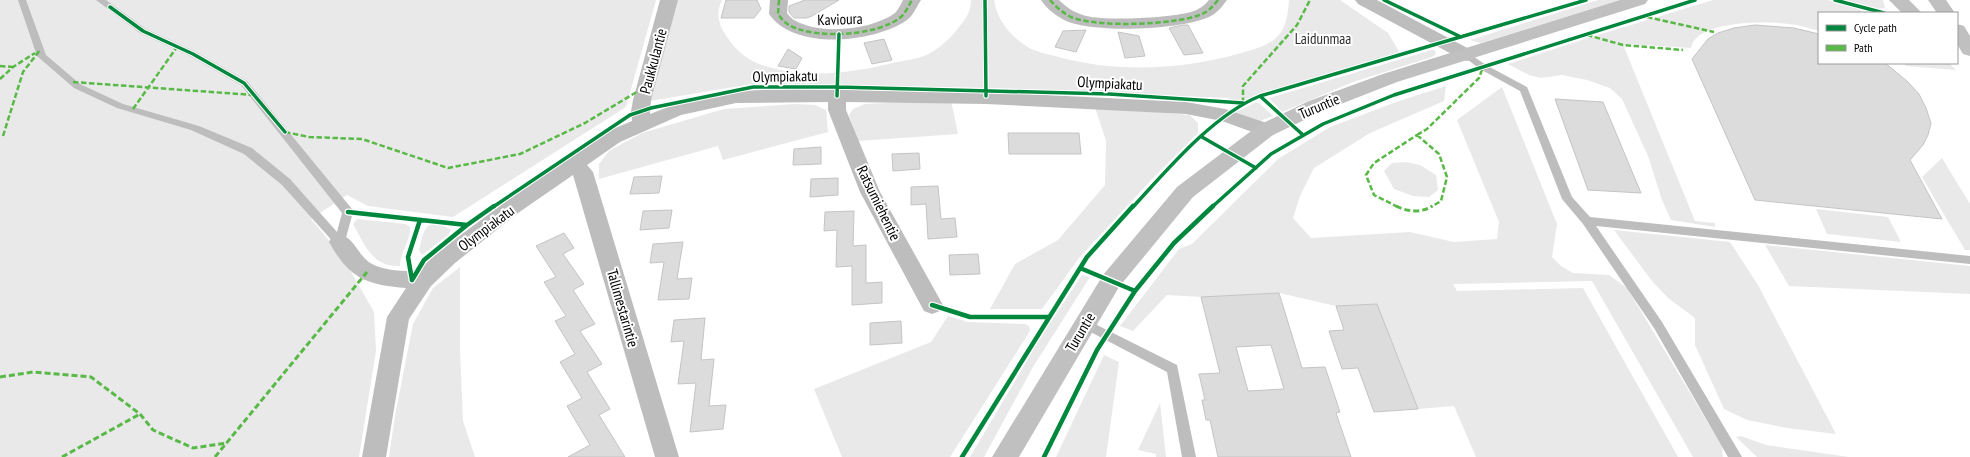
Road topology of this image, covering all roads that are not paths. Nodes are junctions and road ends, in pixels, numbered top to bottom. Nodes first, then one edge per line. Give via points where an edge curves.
1 (22, 0) edge
2 (100, 0) edge
3 (669, 0) edge
4 (779, 0) edge
5 (912, 0) edge
6 (1050, 0) edge
7 (1218, 0) edge
8 (1364, 0) edge
9 (1639, 0) edge
10 (1898, 0) edge
11 (1937, 0) edge
12 (1912, 12) edge
13 (1945, 12) edge
14 (1958, 32) edge
15 (1958, 49) edge
16 (1970, 50) edge
17 (1467, 55) junction
18 (1970, 59) edge
19 (837, 96) junction
20 (642, 123) junction
21 (1266, 130) junction
22 (573, 164) junction
23 (1587, 221) junction
24 (340, 242) junction
25 (1970, 260) edge
26 (423, 280) junction
27 (932, 305) dead end
28 (1085, 324) junction
29 (374, 457) edge
30 (667, 457) edge
31 (1005, 457) edge
32 (1189, 457) edge
33 (1735, 457) edge

1 - 24 lane via 42,56 77,86 120,106 195,128 248,151 286,182
2 - 24 lane via 143,31 193,54 244,83 348,212
3 - 20 street, Paukkulantie via 642,100
4 - 5 street, Kavioura via 779,14 787,25 812,32 839,34 867,32 890,23 907,10
6 - 7 street via 1057,8 1075,17 1094,23 1118,25 1191,16 1208,11
8 - 17 street
9 - 17 main road, Turuntie
10 - 12 main road
11 - 13 main road
14 - 16 main road
15 - 18 main road
17 - 21 main road, Turuntie via 1390,78 1316,106
17 - 23 lane via 1524,89 1567,199
19 - 20 street, Olympiakatu via 736,97 676,110
19 - 21 street, Olympiakatu via 986,98 1163,106 1225,115
19 - 27 street, Ratsumiehentie via 837,110 870,192
20 - 22 street, Olympiakatu via 613,137
21 - 28 main road, Turuntie via 1185,192 1122,266
22 - 26 street, Olympiakatu via 510,208 447,257
22 - 30 street, Tallimestarintie via 583,172
23 - 25 lane
23 - 33 lane via 1658,325
24 - 26 street via 356,265 367,272 394,278
26 - 29 street, Olympiakatu via 398,317
28 - 31 main road, Turuntie
28 - 32 lane via 1173,369

